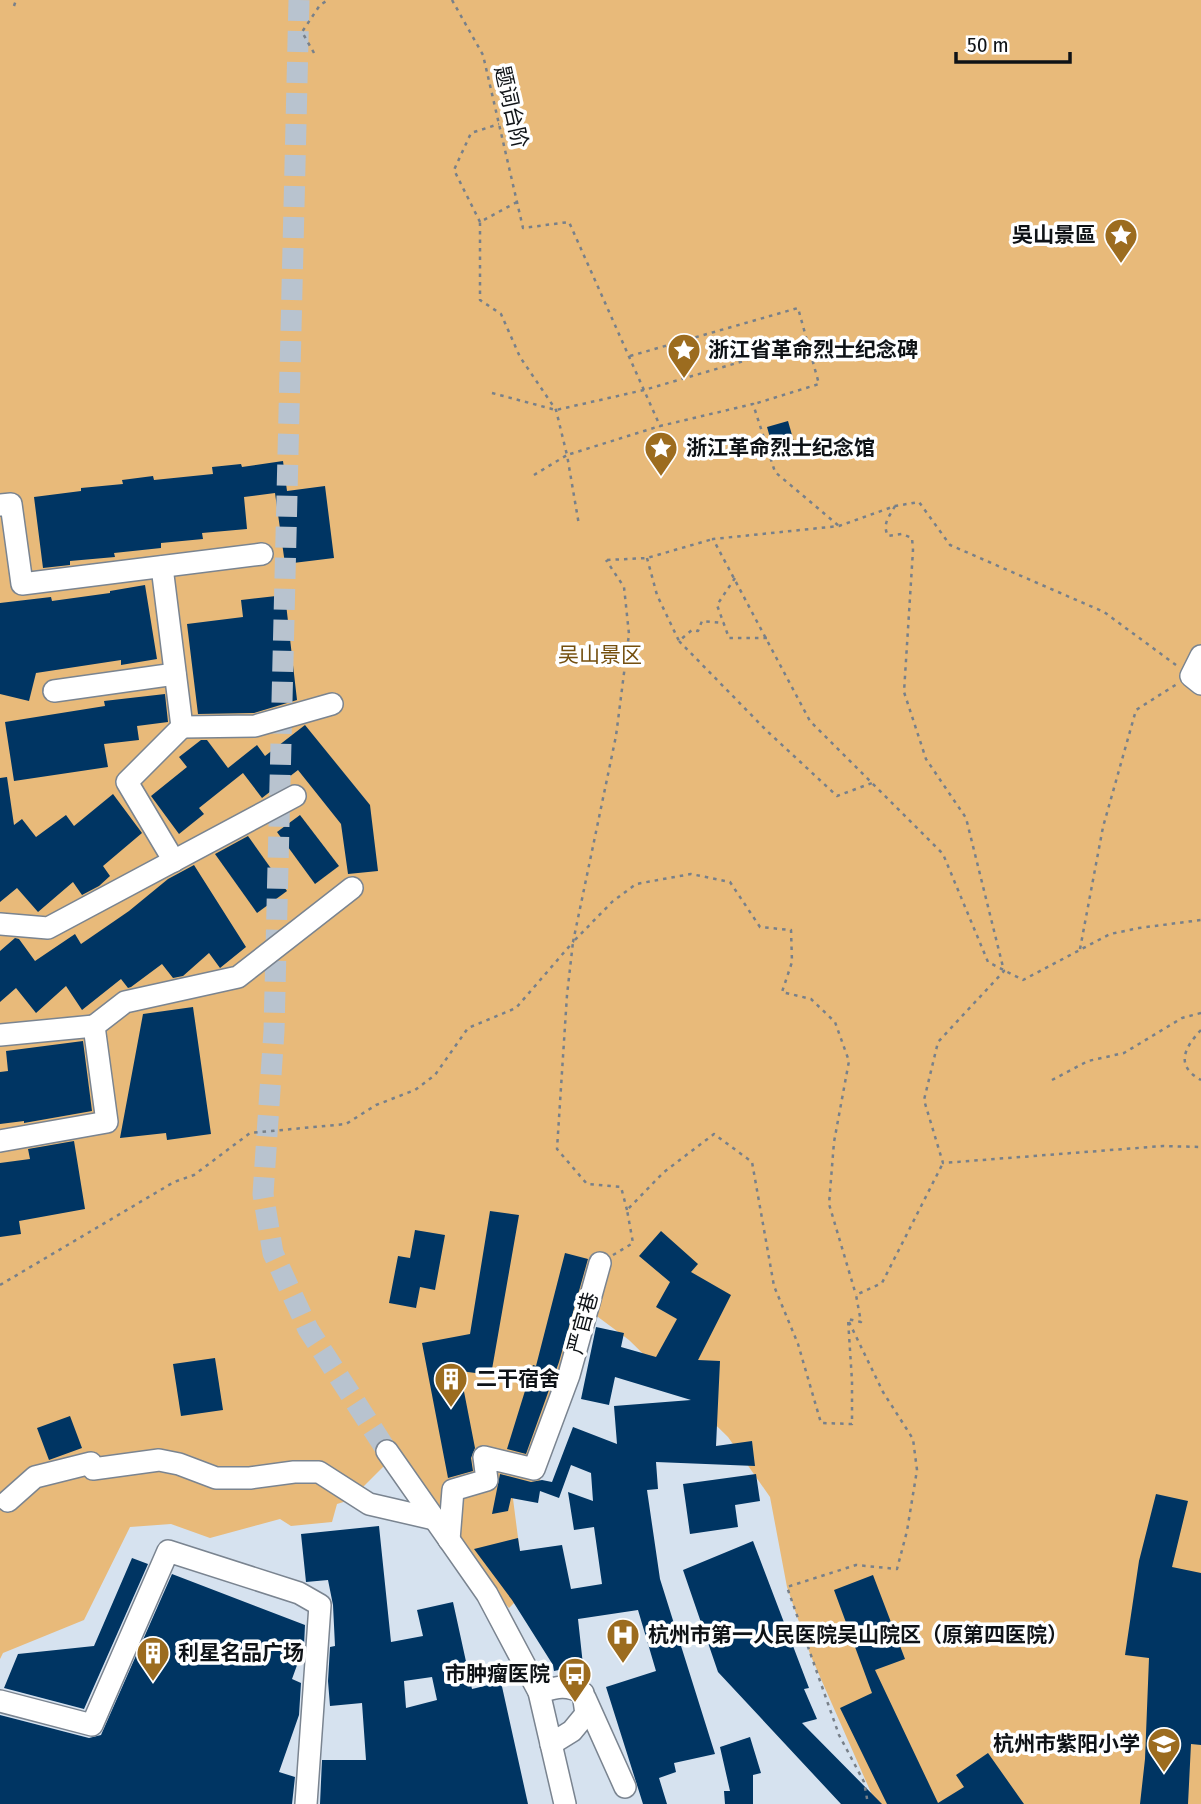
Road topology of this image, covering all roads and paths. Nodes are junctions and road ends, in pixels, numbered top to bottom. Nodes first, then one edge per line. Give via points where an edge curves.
1 (16, 0) edge
2 (328, 0) edge
3 (452, 0) edge
4 (14, 6) dead end
5 (314, 53) dead end
6 (499, 124) junction
7 (517, 202) junction
8 (480, 222) junction
9 (809, 342) junction
10 (629, 356) junction
11 (644, 390) junction
12 (492, 393) dead end
13 (753, 404) junction
14 (556, 410) junction
15 (660, 426) junction
16 (567, 455) junction
17 (534, 475) dead end
18 (0, 505) edge
19 (895, 506) junction
20 (579, 526) dead end
21 (839, 526) junction
22 (713, 539) junction
23 (262, 554) dead end
24 (647, 558) junction
25 (162, 567) junction
26 (735, 578) junction
27 (724, 623) junction
28 (768, 638) junction
29 (679, 641) junction
30 (1201, 656) edge
31 (175, 674) junction
32 (1196, 680) edge
33 (54, 691) dead end
34 (332, 704) dead end
35 (181, 727) junction
36 (872, 783) junction
37 (295, 796) dead end
38 (174, 861) junction
39 (352, 888) dead end
40 (1201, 920) edge
41 (0, 924) edge
42 (573, 942) junction
43 (1080, 949) junction
44 (1004, 971) junction
45 (1201, 1013) edge
46 (94, 1026) junction
47 (1201, 1030) edge
48 (0, 1035) edge
49 (1052, 1080) dead end
50 (1201, 1080) edge
51 (0, 1141) edge
52 (1201, 1147) edge
53 (943, 1163) junction
54 (627, 1210) junction
55 (600, 1263) joint
56 (0, 1285) edge
57 (856, 1295) junction
58 (848, 1319) junction
59 (387, 1451) tunnel mouth
60 (8, 1501) dead end
61 (434, 1519) junction
62 (449, 1540) junction
63 (324, 1644) dead end
64 (540, 1692) junction
65 (583, 1693) junction
66 (0, 1701) edge
67 (551, 1744) junction
68 (625, 1787) dead end
69 (306, 1804) edge
70 (314, 1804) edge
71 (565, 1804) edge
72 (868, 1804) edge

1 - 4 path
2 - 5 path via 302,32
3 - 6 path, 题词台阶 via 483,55
6 - 7 path, 题词台阶
6 - 8 path via 471,133 454,170
7 - 8 path
7 - 10 path, 题词台阶 via 523,228 569,222
8 - 14 path via 480,300 501,314 520,357
9 - 10 path via 798,308
9 - 11 path
9 - 13 path via 819,384
10 - 11 path
11 - 14 path
11 - 15 path
12 - 14 path
13 - 15 path
13 - 21 path via 775,471
14 - 16 path
15 - 16 path
16 - 17 path
16 - 20 path
18 - 25 street via 11,504 22,584
19 - 21 path
19 - 32 path via 919,502 950,545 1104,612
19 - 44 path via 884,530 888,536 912,538 913,550 904,692 926,759 966,818
21 - 22 path
22 - 24 path
22 - 26 path
23 - 25 street
24 - 29 path via 657,595
24 - 42 path via 606,561 624,587 629,634 617,736
25 - 31 street
26 - 27 path via 717,605
26 - 28 path
27 - 28 path via 729,638
27 - 29 path via 702,621 698,631 692,630
28 - 36 path via 810,722
29 - 36 path via 836,796
30 - 32 street
31 - 33 street
31 - 35 street
32 - 43 path via 1136,710 1103,827
34 - 35 street via 256,726
35 - 38 street via 127,782
36 - 44 path via 943,854 988,962
37 - 38 street
38 - 41 street via 48,928
39 - 46 street via 238,977 125,1002
40 - 43 path via 1110,934
42 - 54 path via 557,1149 586,1184 621,1187
42 - 56 path via 516,1008 468,1028 435,1075 415,1090 376,1105 346,1124 250,1133 194,1175 174,1182
42 - 57 path via 636,884 691,874 730,882 760,927 791,930 792,962 782,992 811,999 835,1022 849,1061 834,1142 829,1204
43 - 44 path via 1023,981
44 - 53 path via 938,1042 924,1100
45 - 49 path via 1182,1018 1124,1054 1088,1061
46 - 48 street
46 - 51 street via 107,1122
47 - 50 path via 1187,1048 1184,1062 1190,1074
52 - 53 path via 1141,1147
53 - 57 path via 882,1283
54 - 55 path via 633,1243
54 - 58 path via 664,1172 714,1134 752,1162 774,1286 798,1344 821,1423 852,1423
55 - 62 street, 严官巷 via 569,1375 534,1469 484,1457 487,1480 453,1490
57 - 58 path via 861,1322
58 - 72 path via 883,1392 913,1439 917,1470 907,1531 897,1569 856,1565 787,1587 839,1735 864,1782
59 - 61 street
60 - 61 street via 36,1477 91,1463 93,1469 159,1460 216,1478 319,1472 369,1504
61 - 62 street
62 - 64 street via 487,1594
63 - 70 street
64 - 65 street via 561,1685
64 - 67 street
65 - 67 street via 586,1714 572,1731
65 - 68 street
66 - 69 street via 92,1725 168,1550 299,1593 320,1605
67 - 71 street

